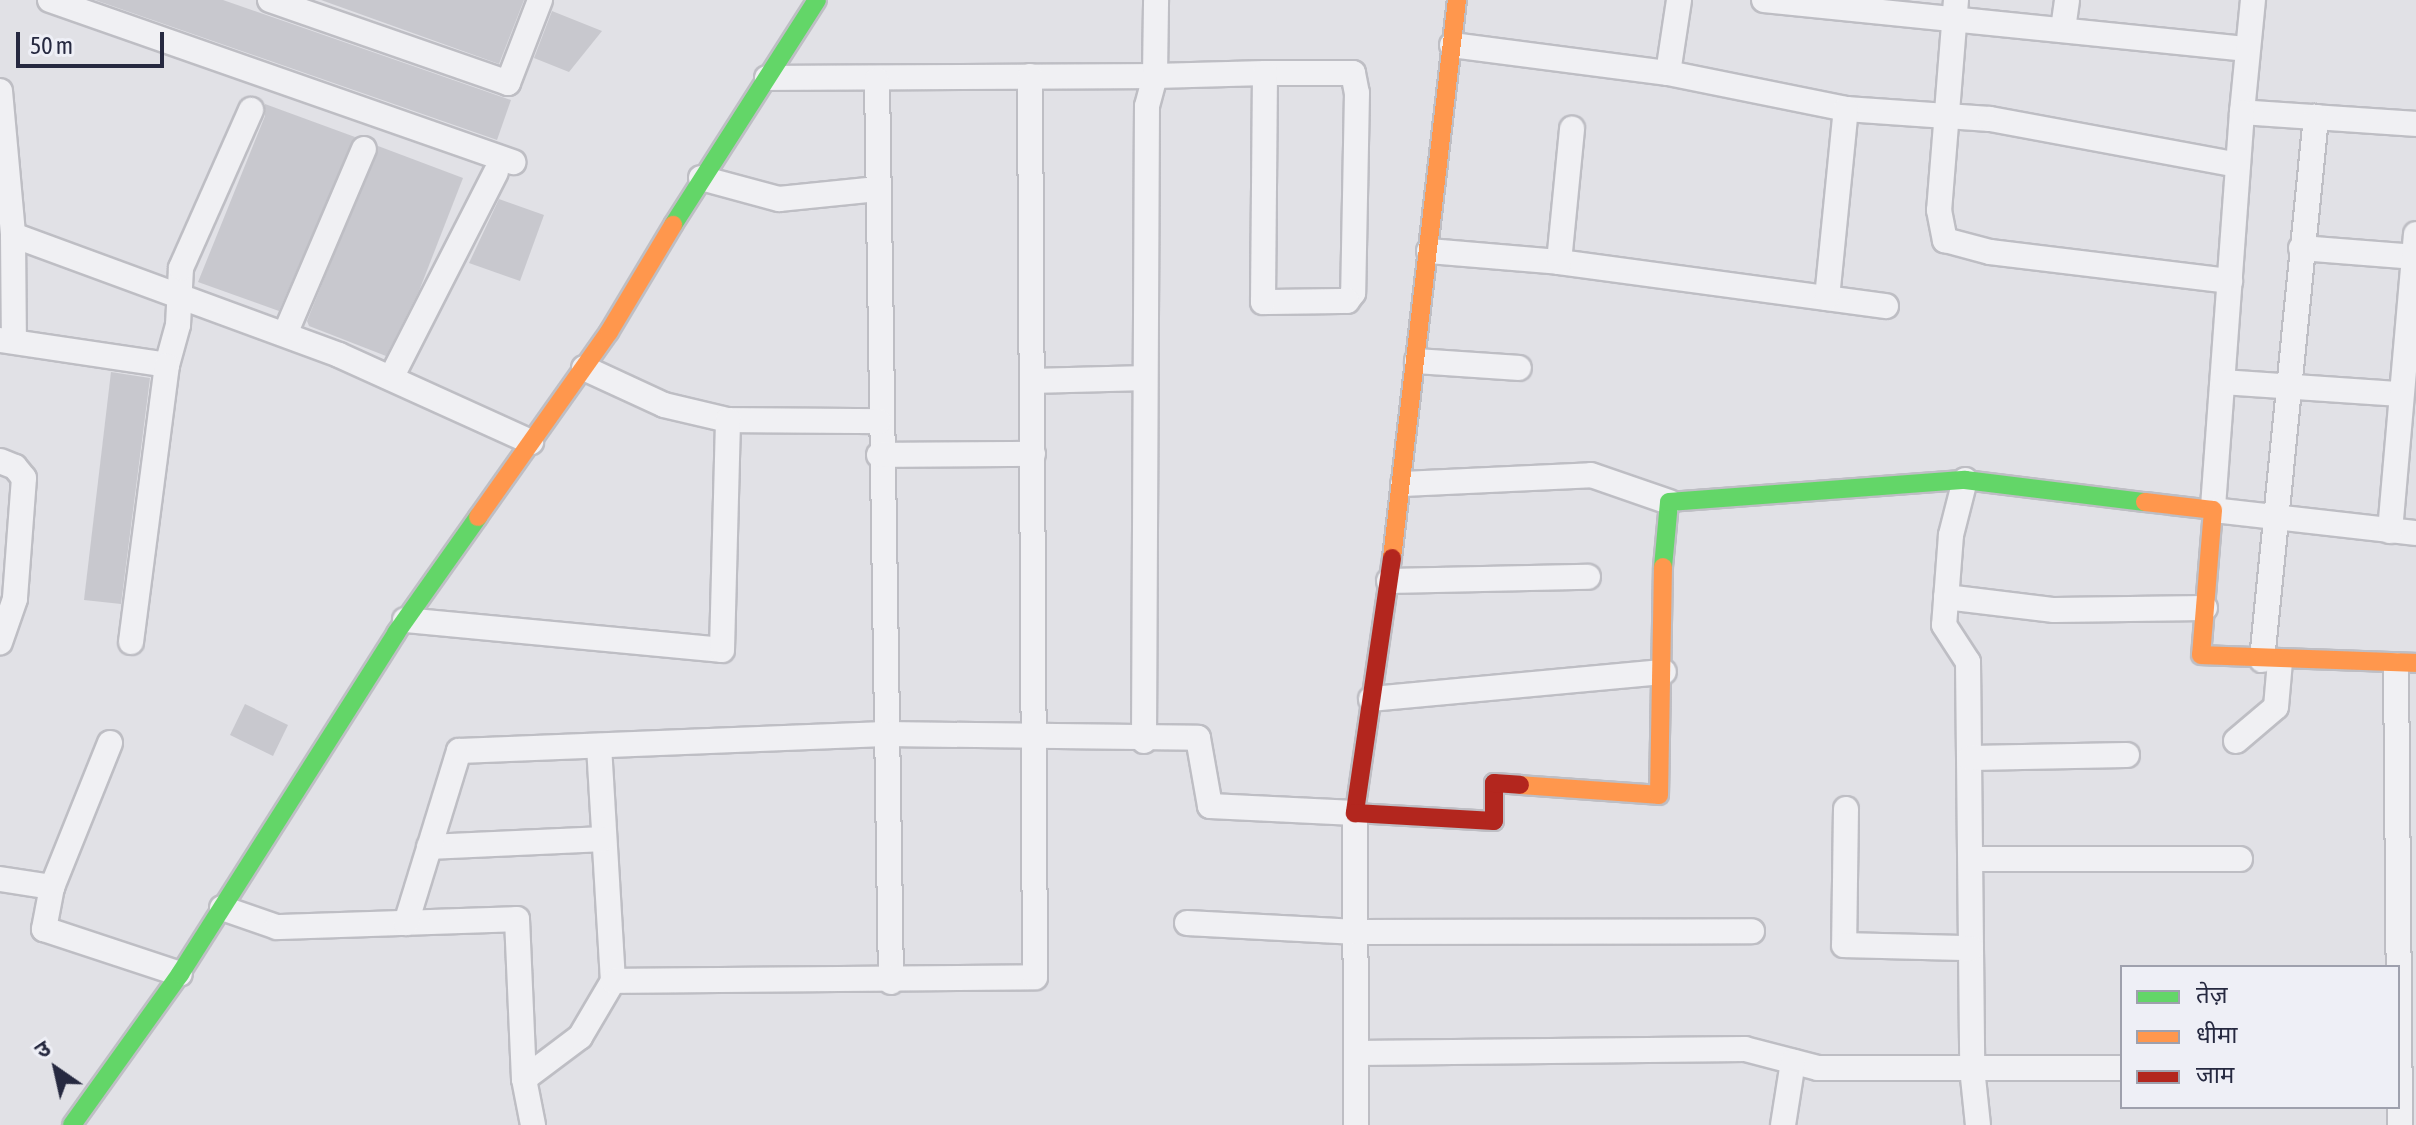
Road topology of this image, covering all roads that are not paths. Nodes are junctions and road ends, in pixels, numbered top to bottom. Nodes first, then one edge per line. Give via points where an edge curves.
1 (50, 0) edge
2 (540, 0) edge
3 (817, 0) edge
4 (1156, 0) edge
5 (1457, 0) edge
6 (1679, 0) edge
7 (2067, 0) edge
8 (2253, 0) edge
9 (277, 1) edge
10 (1773, 1) edge
11 (1956, 9) edge
12 (2063, 29) junction
13 (1452, 45) junction
14 (2248, 49) junction
15 (1265, 73) junction
16 (1668, 73) junction
17 (1030, 76) junction
18 (1155, 76) junction
19 (767, 78) junction
20 (877, 80) junction
21 (0, 91) edge
22 (1846, 109) junction
23 (251, 110) dead end
24 (2242, 112) junction
25 (1946, 116) junction
26 (2316, 117) junction
27 (2416, 124) edge
28 (1572, 129) dead end
29 (364, 149) dead end
30 (2238, 165) junction
31 (701, 178) junction
32 (877, 189) junction
33 (13, 235) junction
34 (2301, 248) junction
35 (2415, 249) edge
36 (1429, 251) junction
37 (1559, 262) junction
38 (2230, 281) junction
39 (178, 297) junction
40 (1827, 298) junction
41 (1886, 306) dead end
42 (285, 334) junction
43 (7, 340) edge
44 (1417, 361) junction
45 (167, 365) junction
46 (584, 368) junction
47 (1519, 368) dead end
48 (391, 378) junction
49 (1145, 378) junction
50 (1033, 381) junction
51 (2223, 382) junction
52 (2287, 385) junction
53 (2400, 394) junction
54 (728, 420) junction
55 (879, 421) junction
56 (531, 442) junction
57 (1033, 454) junction
58 (879, 455) junction
59 (0, 461) edge
60 (1965, 480) junction
61 (1403, 484) junction
62 (1669, 502) junction
63 (2213, 510) junction
64 (2274, 519) junction
65 (10, 531) edge
66 (2390, 531) junction
67 (2416, 533) edge
68 (1588, 577) dead end
69 (1389, 581) junction
70 (1946, 597) junction
71 (2205, 608) junction
72 (405, 620) junction
73 (0, 642) edge
74 (131, 642) dead end
75 (2271, 660) junction
76 (2406, 664) edge
77 (1664, 672) junction
78 (1371, 699) junction
79 (885, 734) junction
80 (1036, 735) junction
81 (1144, 741) junction
82 (2236, 741) dead end
83 (110, 743) dead end
84 (599, 746) junction
85 (2127, 755) dead end
86 (1970, 758) junction
87 (1846, 809) dead end
88 (1355, 813) junction
89 (604, 839) junction
90 (429, 847) junction
91 (1971, 859) junction
92 (2240, 859) dead end
93 (0, 879) edge
94 (52, 887) junction
95 (222, 908) junction
96 (406, 923) junction
97 (1187, 923) dead end
98 (1355, 931) junction
99 (1752, 931) dead end
100 (1971, 948) junction
101 (180, 974) junction
102 (613, 981) junction
103 (891, 982) junction
104 (2408, 990) edge
105 (1356, 1053) junction
106 (2400, 1059) edge
107 (1793, 1062) junction
108 (1972, 1068) junction
109 (2120, 1068) edge
110 (524, 1079) junction
111 (72, 1125) edge
112 (533, 1125) edge
113 (1356, 1125) edge
114 (1783, 1125) edge
115 (1978, 1125) edge

1 - 48 street via 504,167
2 - 9 street via 508,83
3 - 19 street
4 - 18 street
5 - 13 street
6 - 16 street
7 - 12 street
8 - 14 street
10 - 11 street
11 - 12 street
11 - 25 street
12 - 14 street
13 - 16 street
13 - 36 street
14 - 24 street
15 - 15 street via 1353,73 1353,293 1347,301 1263,302
15 - 18 street
16 - 22 street
17 - 18 street
17 - 20 street
17 - 50 street
18 - 49 street via 1147,106
19 - 20 street
19 - 31 street
20 - 32 street
21 - 33 street
22 - 25 street
22 - 40 street
23 - 39 street via 181,268
24 - 26 street
24 - 30 street
25 - 30 street via 1990,119
25 - 38 street via 1939,210 1945,240 1990,252
26 - 27 street
26 - 34 street
28 - 37 street
29 - 42 street
30 - 38 street
31 - 32 street via 779,199
31 - 46 street
32 - 55 street
33 - 39 street
33 - 43 street
34 - 35 street
34 - 52 street
35 - 53 street
36 - 37 street
36 - 44 street
37 - 40 street
38 - 51 street
39 - 42 street
39 - 45 street via 178,325
40 - 41 street
42 - 48 street
43 - 45 street
44 - 47 street
44 - 61 street
45 - 74 street
46 - 54 street via 664,405
46 - 56 street
48 - 56 street
49 - 50 street
49 - 81 street
50 - 57 street
51 - 52 street
51 - 63 street
52 - 53 street
52 - 64 street
53 - 66 street
54 - 55 street
54 - 72 street via 722,650
55 - 58 street
56 - 72 street
57 - 58 street
57 - 80 street
58 - 79 street
59 - 65 street via 24,478
60 - 62 street
60 - 63 street
60 - 70 street via 1951,535
61 - 62 street via 1591,475
61 - 69 street
62 - 77 street via 1662,578
63 - 64 street
63 - 71 street
64 - 66 street
64 - 75 street
65 - 73 street via 15,599
66 - 67 street
68 - 69 street
69 - 78 street
70 - 71 street via 2054,610
70 - 86 street via 1944,625 1968,662
71 - 75 street via 2201,655
72 - 95 street
75 - 76 street
75 - 82 street via 2276,707
76 - 104 street
77 - 78 street
77 - 88 street via 1659,795 1494,783 1494,821
78 - 88 street
79 - 80 street
79 - 84 street
79 - 103 street
80 - 81 street
80 - 103 street via 1035,977
81 - 88 street via 1198,738 1210,806
83 - 94 street
84 - 89 street
84 - 90 street via 459,751
85 - 86 street
86 - 91 street
87 - 100 street via 1844,945
88 - 98 street
89 - 90 street
89 - 102 street
90 - 96 street
91 - 92 street
91 - 100 street
93 - 94 street
94 - 101 street via 44,929
95 - 96 street via 277,927
95 - 101 street
96 - 110 street via 517,919
97 - 98 street
98 - 99 street
98 - 105 street
100 - 108 street
101 - 111 street
102 - 103 street
102 - 110 street via 580,1037
104 - 106 street
105 - 107 street via 1745,1049
105 - 113 street
107 - 108 street via 1818,1068
107 - 114 street
108 - 109 street
108 - 115 street
110 - 112 street

